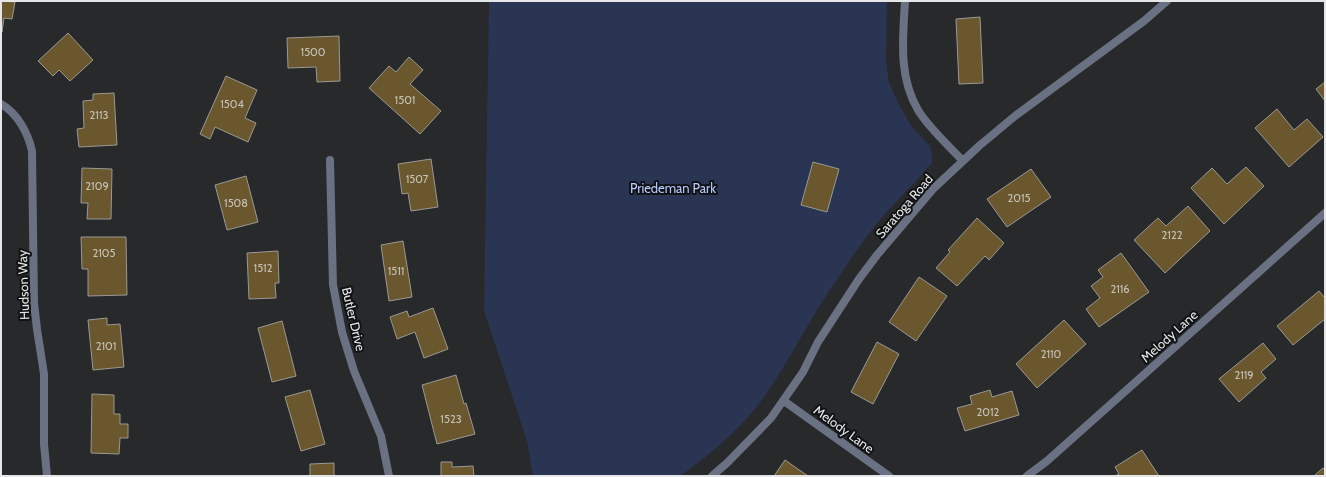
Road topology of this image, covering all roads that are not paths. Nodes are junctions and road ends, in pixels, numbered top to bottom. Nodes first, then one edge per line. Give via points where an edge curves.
1 (905, 1) edge
2 (1167, 1) edge
3 (1, 104) edge
4 (330, 160) dead end
5 (963, 161) junction
6 (1325, 213) edge
7 (784, 401) junction
8 (46, 476) edge
9 (389, 476) edge
10 (712, 476) edge
11 (889, 476) edge
12 (1027, 476) edge

1 - 5 street via 902,56 910,93 926,121
2 - 5 street, Saratoga Road via 1016,116
3 - 8 street, Hudson Way via 21,124 29,138 32,151 34,303 44,374
4 - 9 street, Butler Drive via 333,285 342,332 354,371 381,436
5 - 7 street, Saratoga Road via 934,188 859,279
6 - 12 street, Melody Lane via 1053,456
7 - 10 street, Saratoga Road via 772,418
7 - 11 street, Melody Lane

